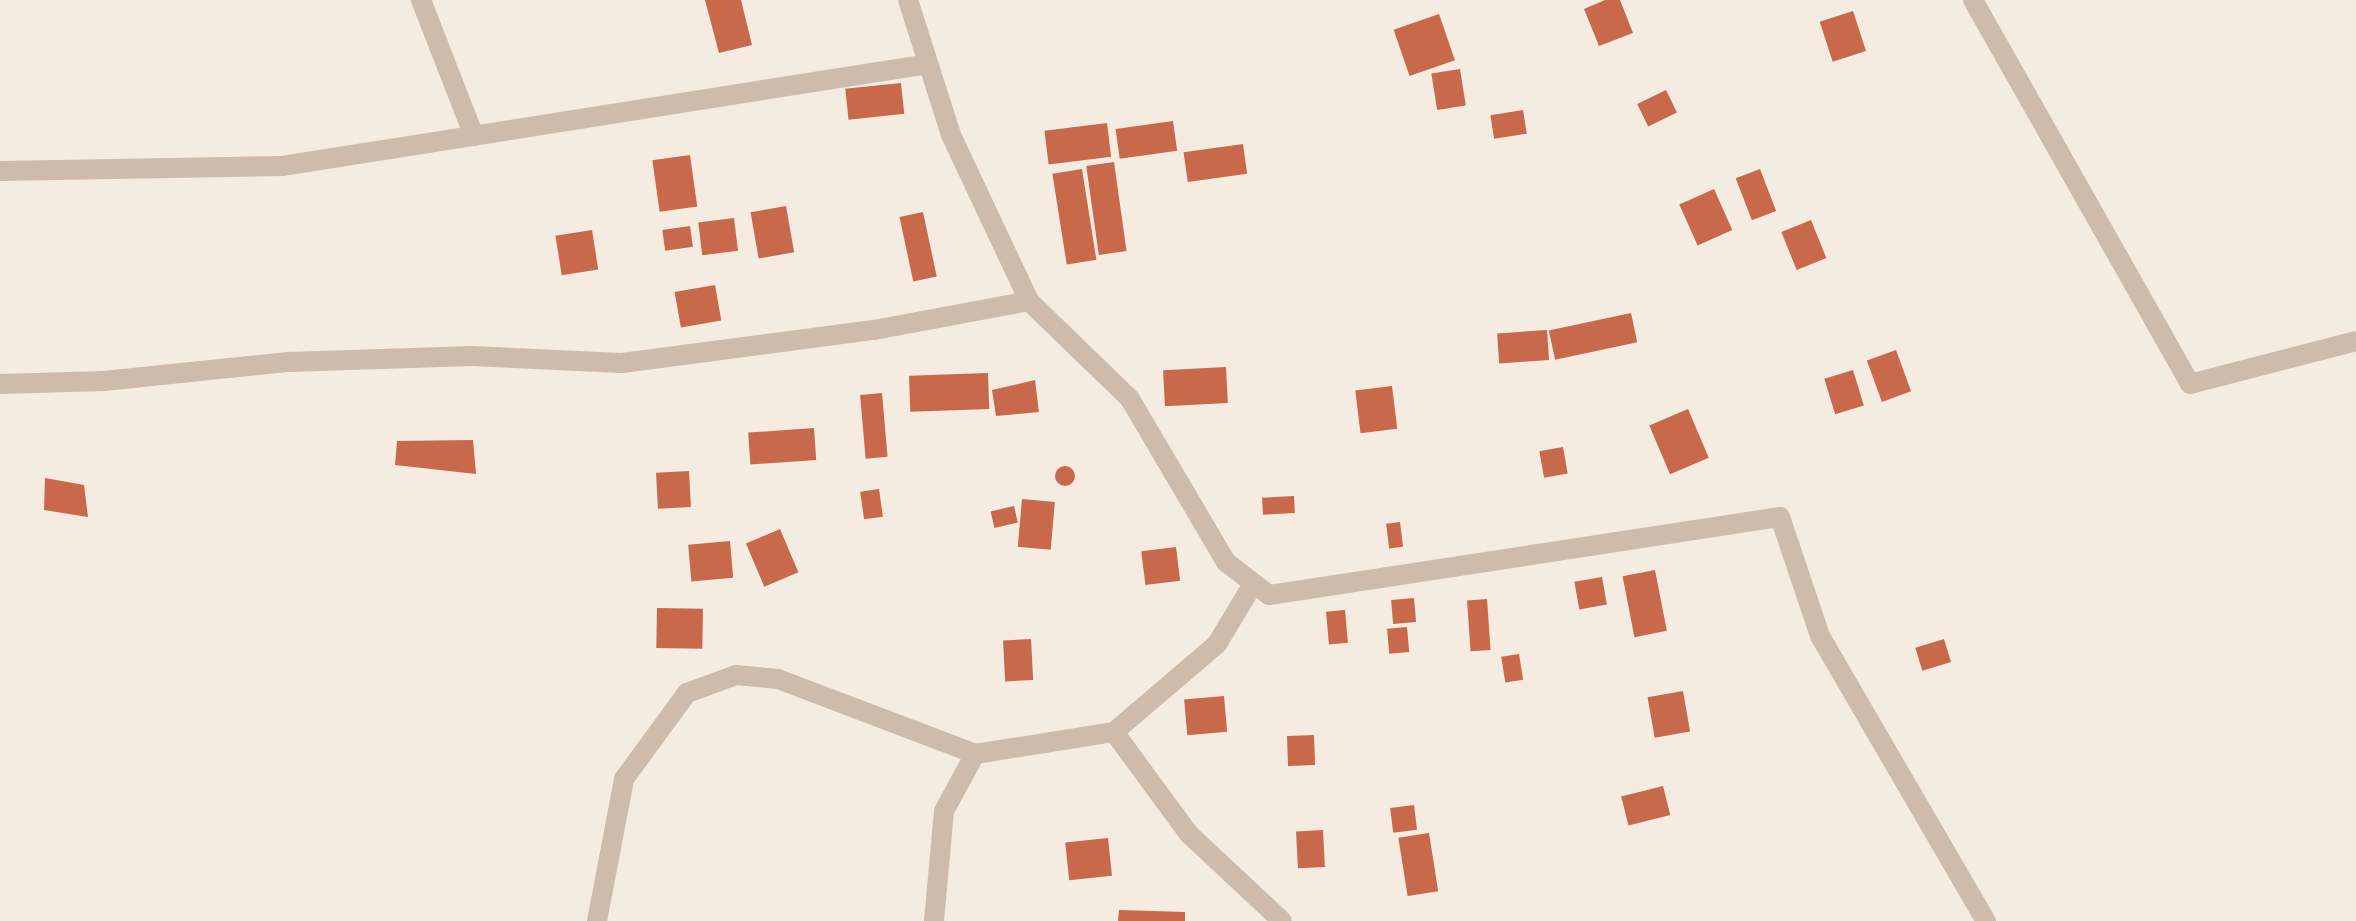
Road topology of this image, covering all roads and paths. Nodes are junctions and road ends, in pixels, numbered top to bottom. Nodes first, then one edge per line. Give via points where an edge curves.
1 (421, 0) edge
2 (908, 0) edge
3 (1973, 0) edge
4 (928, 64) junction
5 (474, 136) junction
6 (0, 171) edge
7 (1029, 301) junction
8 (2356, 341) edge
9 (0, 384) edge
10 (1253, 584) junction
11 (1114, 732) junction
12 (975, 754) junction
13 (597, 921) edge
14 (934, 921) edge
15 (1282, 921) edge
16 (1986, 921) edge

1 - 5 street
2 - 4 street
3 - 8 street via 2190,384
4 - 5 street
4 - 7 street via 951,135
5 - 6 street via 282,166
7 - 9 street via 874,330 622,363 472,356 289,362 104,381
7 - 10 street via 1130,399 1226,562
10 - 11 street via 1217,644
10 - 16 street via 1269,595 1285,593 1780,517 1820,636
11 - 12 street
11 - 15 street via 1189,834
12 - 13 street via 778,679 736,675 687,693 624,779
12 - 14 street via 944,811

